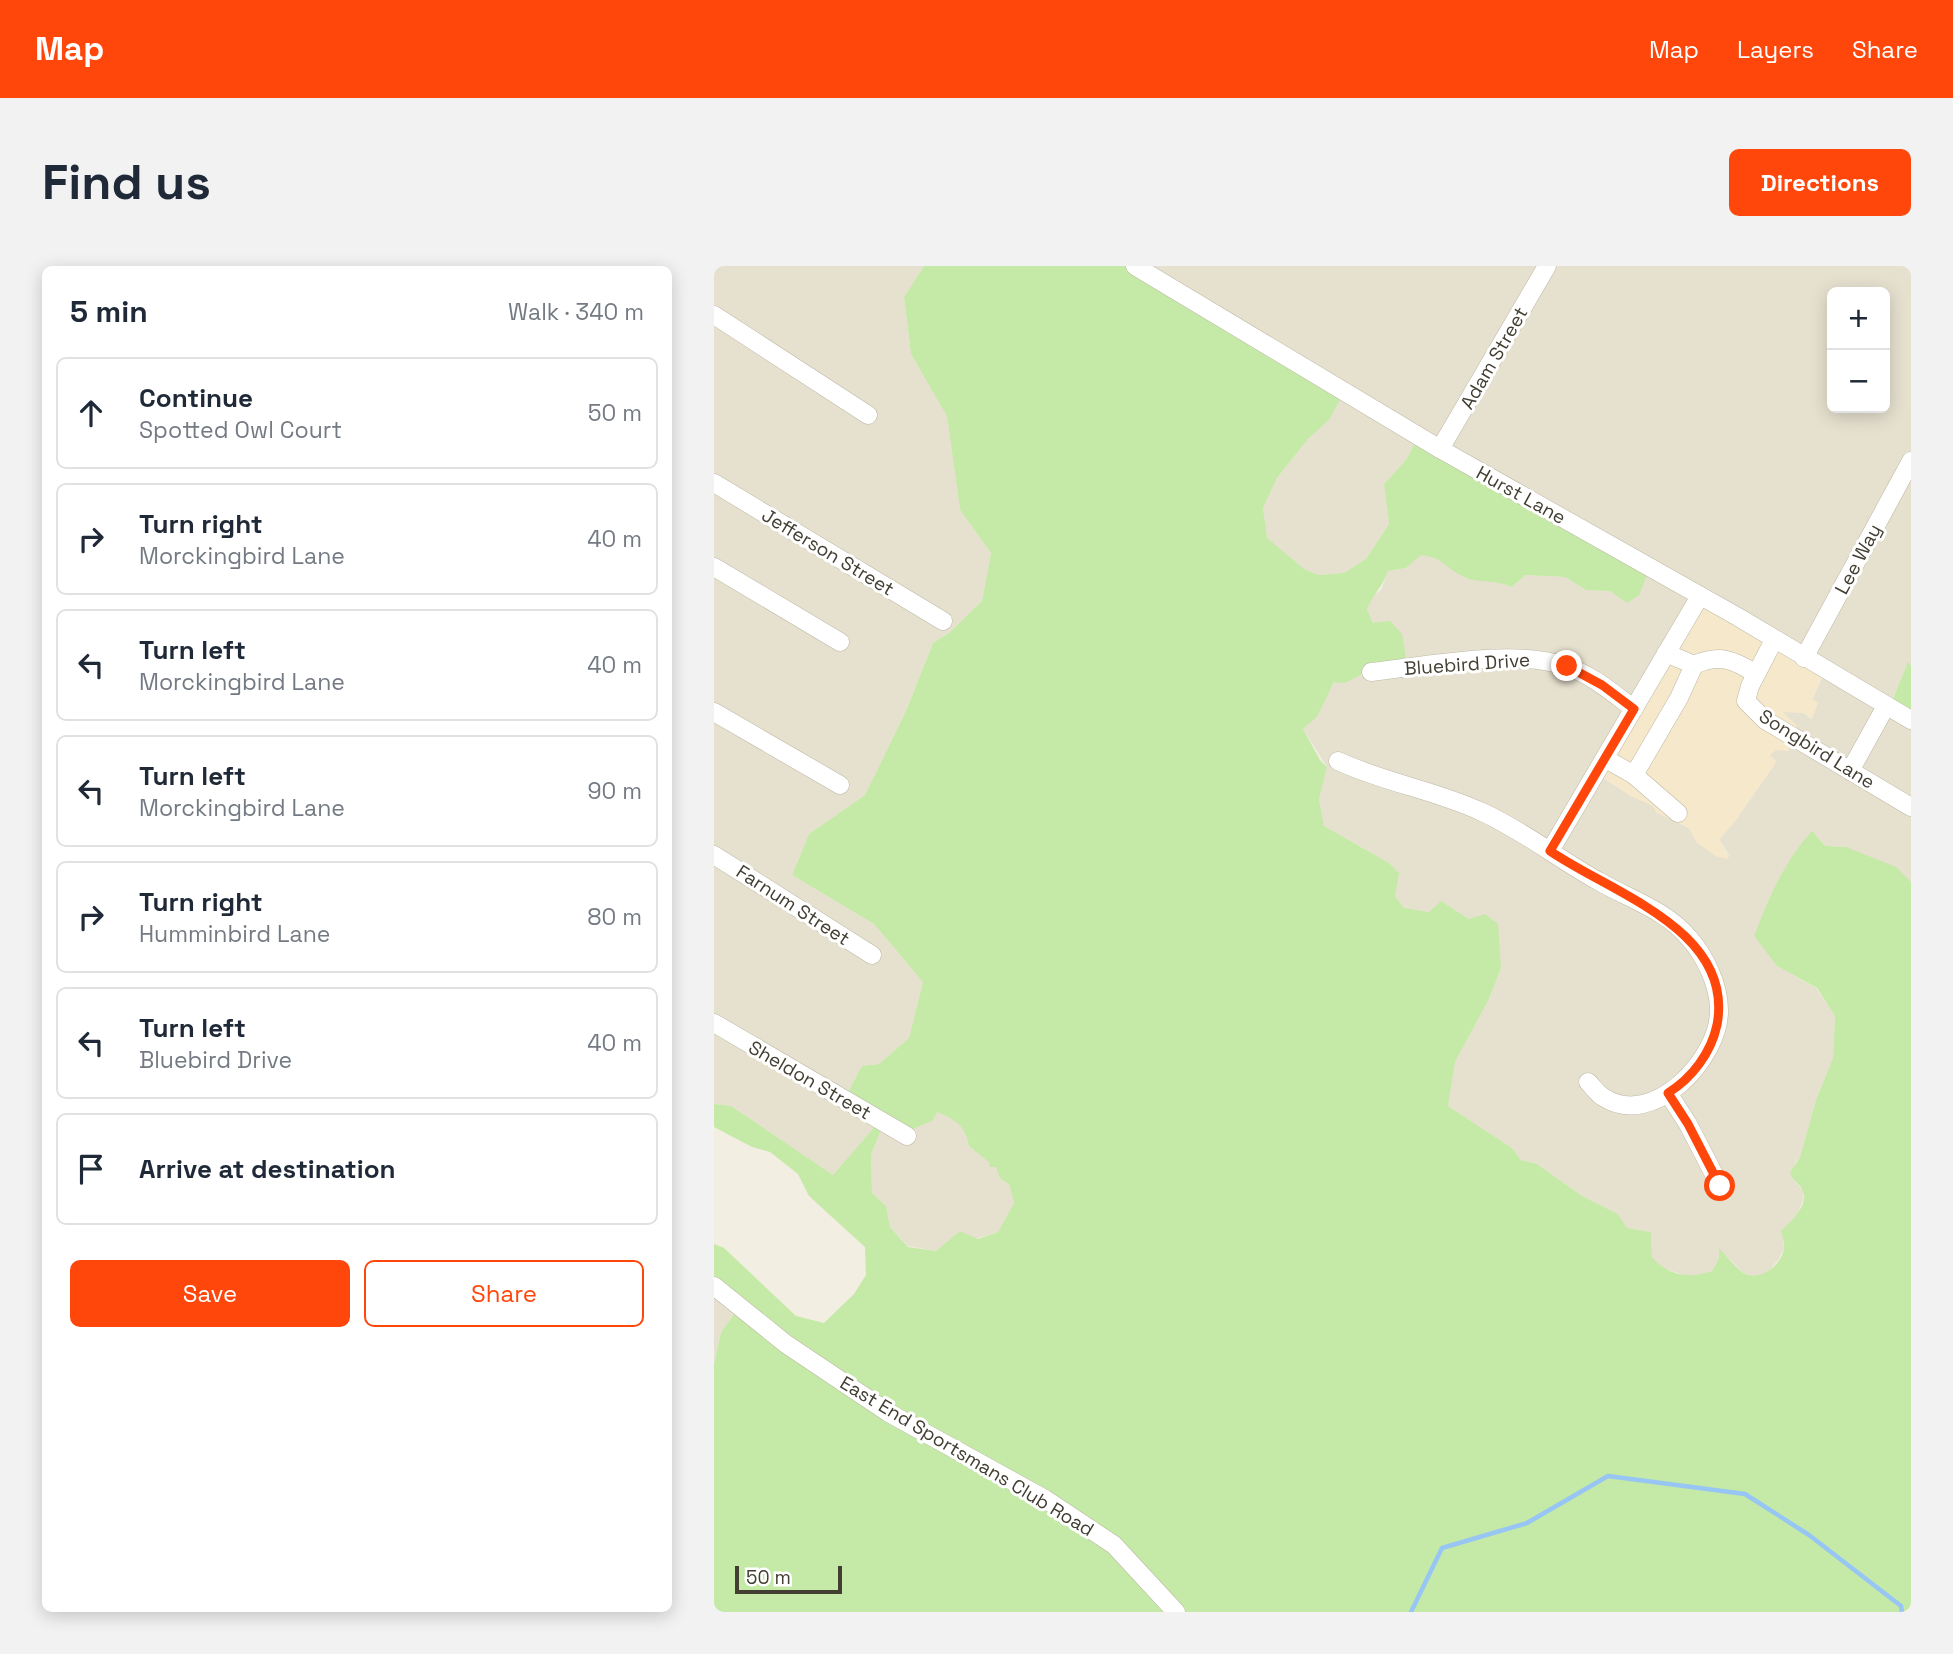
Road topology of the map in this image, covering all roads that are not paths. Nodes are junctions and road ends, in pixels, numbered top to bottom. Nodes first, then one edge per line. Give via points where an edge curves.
1 (1135, 266) edge
2 (1548, 266) edge
3 (714, 314) edge
4 (867, 415) dead end
5 (1440, 449) junction
6 (1911, 461) edge
7 (714, 483) edge
8 (714, 567) edge
9 (1700, 596) junction
10 (943, 621) dead end
11 (1774, 640) junction
12 (840, 642) dead end
13 (1666, 653) junction
14 (1804, 658) junction
15 (1694, 665) junction
16 (1371, 672) dead end
17 (1756, 674) junction
18 (1886, 706) junction
19 (1634, 709) junction
20 (714, 712) edge
21 (1911, 720) edge
22 (1606, 759) junction
23 (1338, 761) dead end
24 (1850, 771) junction
25 (1634, 775) junction
26 (840, 785) dead end
27 (1911, 807) edge
28 (1678, 813) dead end
29 (1550, 851) junction
30 (714, 855) edge
31 (872, 955) dead end
32 (714, 1023) edge
33 (1588, 1082) dead end
34 (1668, 1093) junction
35 (907, 1136) dead end
36 (1720, 1186) dead end
37 (714, 1286) edge
38 (1176, 1612) edge

1 - 5 street, Hurst Lane
2 - 5 street, Adam Street
3 - 4 street
5 - 9 street, Hurst Lane
6 - 14 street, Lee Way
7 - 10 street, Jefferson Street
8 - 12 street
9 - 11 street, Hurst Lane
9 - 13 street
11 - 14 street, Hurst Lane
11 - 17 street, Songbird Lane
13 - 15 street
13 - 19 street
14 - 18 street, Hurst Lane
15 - 17 street via 1714,657
15 - 25 street
16 - 19 street, Bluebird Drive via 1541,659 1567,666
17 - 24 street, Songbird Lane via 1746,701 1765,720
18 - 21 street, Hurst Lane
18 - 24 street
19 - 22 street
20 - 26 street
22 - 25 street
22 - 29 street
23 - 29 street via 1473,808
24 - 27 street, Songbird Lane
25 - 28 street
29 - 34 street via 1646,904 1688,935 1700,952 1720,1010 1706,1056
30 - 31 street, Farnum Street
32 - 35 street, Sheldon Street
33 - 34 street via 1604,1098 1621,1103 1658,1100
34 - 36 street
37 - 38 street, East End Sportsmans Club Road via 786,1344 889,1413 1045,1499 1114,1545

